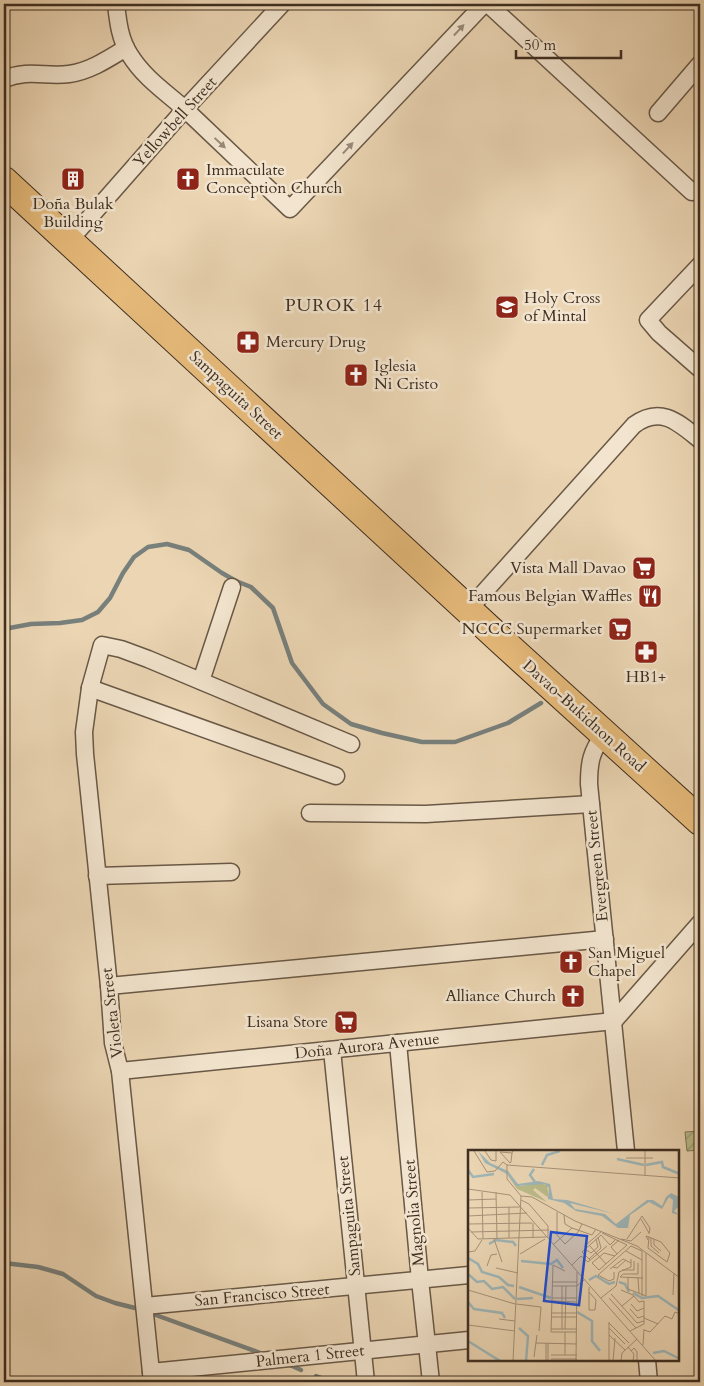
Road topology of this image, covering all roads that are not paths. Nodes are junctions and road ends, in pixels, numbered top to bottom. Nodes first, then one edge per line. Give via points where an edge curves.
1 (116, 4) edge
2 (282, 4) edge
3 (486, 4) edge
4 (126, 48) junction
5 (700, 64) edge
6 (4, 80) edge
7 (185, 110) junction
8 (658, 113) dead end
9 (4, 181) edge
10 (692, 192) dead end
11 (70, 241) junction
12 (698, 271) edge
13 (700, 369) edge
14 (700, 440) edge
15 (232, 587) dead end
16 (468, 610) junction
17 (200, 681) junction
18 (90, 688) junction
19 (604, 734) junction
20 (351, 744) dead end
21 (336, 776) dead end
22 (591, 804) junction
23 (310, 813) dead end
24 (700, 822) edge
25 (231, 872) dead end
26 (97, 876) junction
27 (700, 923) edge
28 (605, 939) junction
29 (109, 986) junction
30 (614, 1021) junction
31 (398, 1043) junction
32 (332, 1050) junction
33 (120, 1071) junction
34 (626, 1150) edge
35 (468, 1275) edge
36 (420, 1280) junction
37 (356, 1286) junction
38 (144, 1306) junction
39 (468, 1340) edge
40 (427, 1344) junction
41 (363, 1351) junction
42 (647, 1361) edge
43 (152, 1377) edge
44 (366, 1382) edge
45 (431, 1382) edge
46 (649, 1382) edge

1 - 4 street
2 - 7 street, Yellowbell Street
7 -> 3 street via 290,209
3 - 10 street
4 - 6 street via 86,70 68,74 30,73
4 - 7 street via 137,66
5 - 8 street
7 - 11 street, Yellowbell Street
9 - 11 highway, Sampaguita Street
11 - 16 highway, Sampaguita Street
12 - 13 street via 648,320
14 - 16 street via 672,419 662,416 642,419
15 - 17 street
16 - 19 highway, Davao-Bukidnon Road
17 - 18 street, Violeta Street via 102,644
17 - 20 street
18 - 21 street
18 - 26 street, Violeta Street via 84,732
19 - 22 street, Evergreen Street via 591,757
19 - 24 highway, Davao-Bukidnon Road
22 - 23 street via 426,814
22 - 28 street, Evergreen Street
25 - 26 street
26 - 29 street, Violeta Street
27 - 30 street
28 - 29 street
28 - 30 street, Evergreen Street
29 - 33 street, Violeta Street via 113,1043
30 - 31 street, Doña Aurora Avenue
30 - 34 street, Evergreen Street
31 - 32 street, Doña Aurora Avenue
31 - 36 street, Magnolia Street
32 - 33 street, Doña Aurora Avenue
32 - 37 street, Sampaguita Street
33 - 38 street, Violeta Street
35 - 36 street, San Francisco Street
36 - 37 street, San Francisco Street
36 - 40 street, Magnolia Street
37 - 38 street, San Francisco Street
37 - 41 street, Sampaguita Street
38 - 43 street, Violeta Street
39 - 40 street, Palmera 1 Street
40 - 41 street, Palmera 1 Street
40 - 45 street, Magnolia Street
41 - 43 street, Palmera 1 Street
41 - 44 street, Sampaguita Street
42 - 46 street

